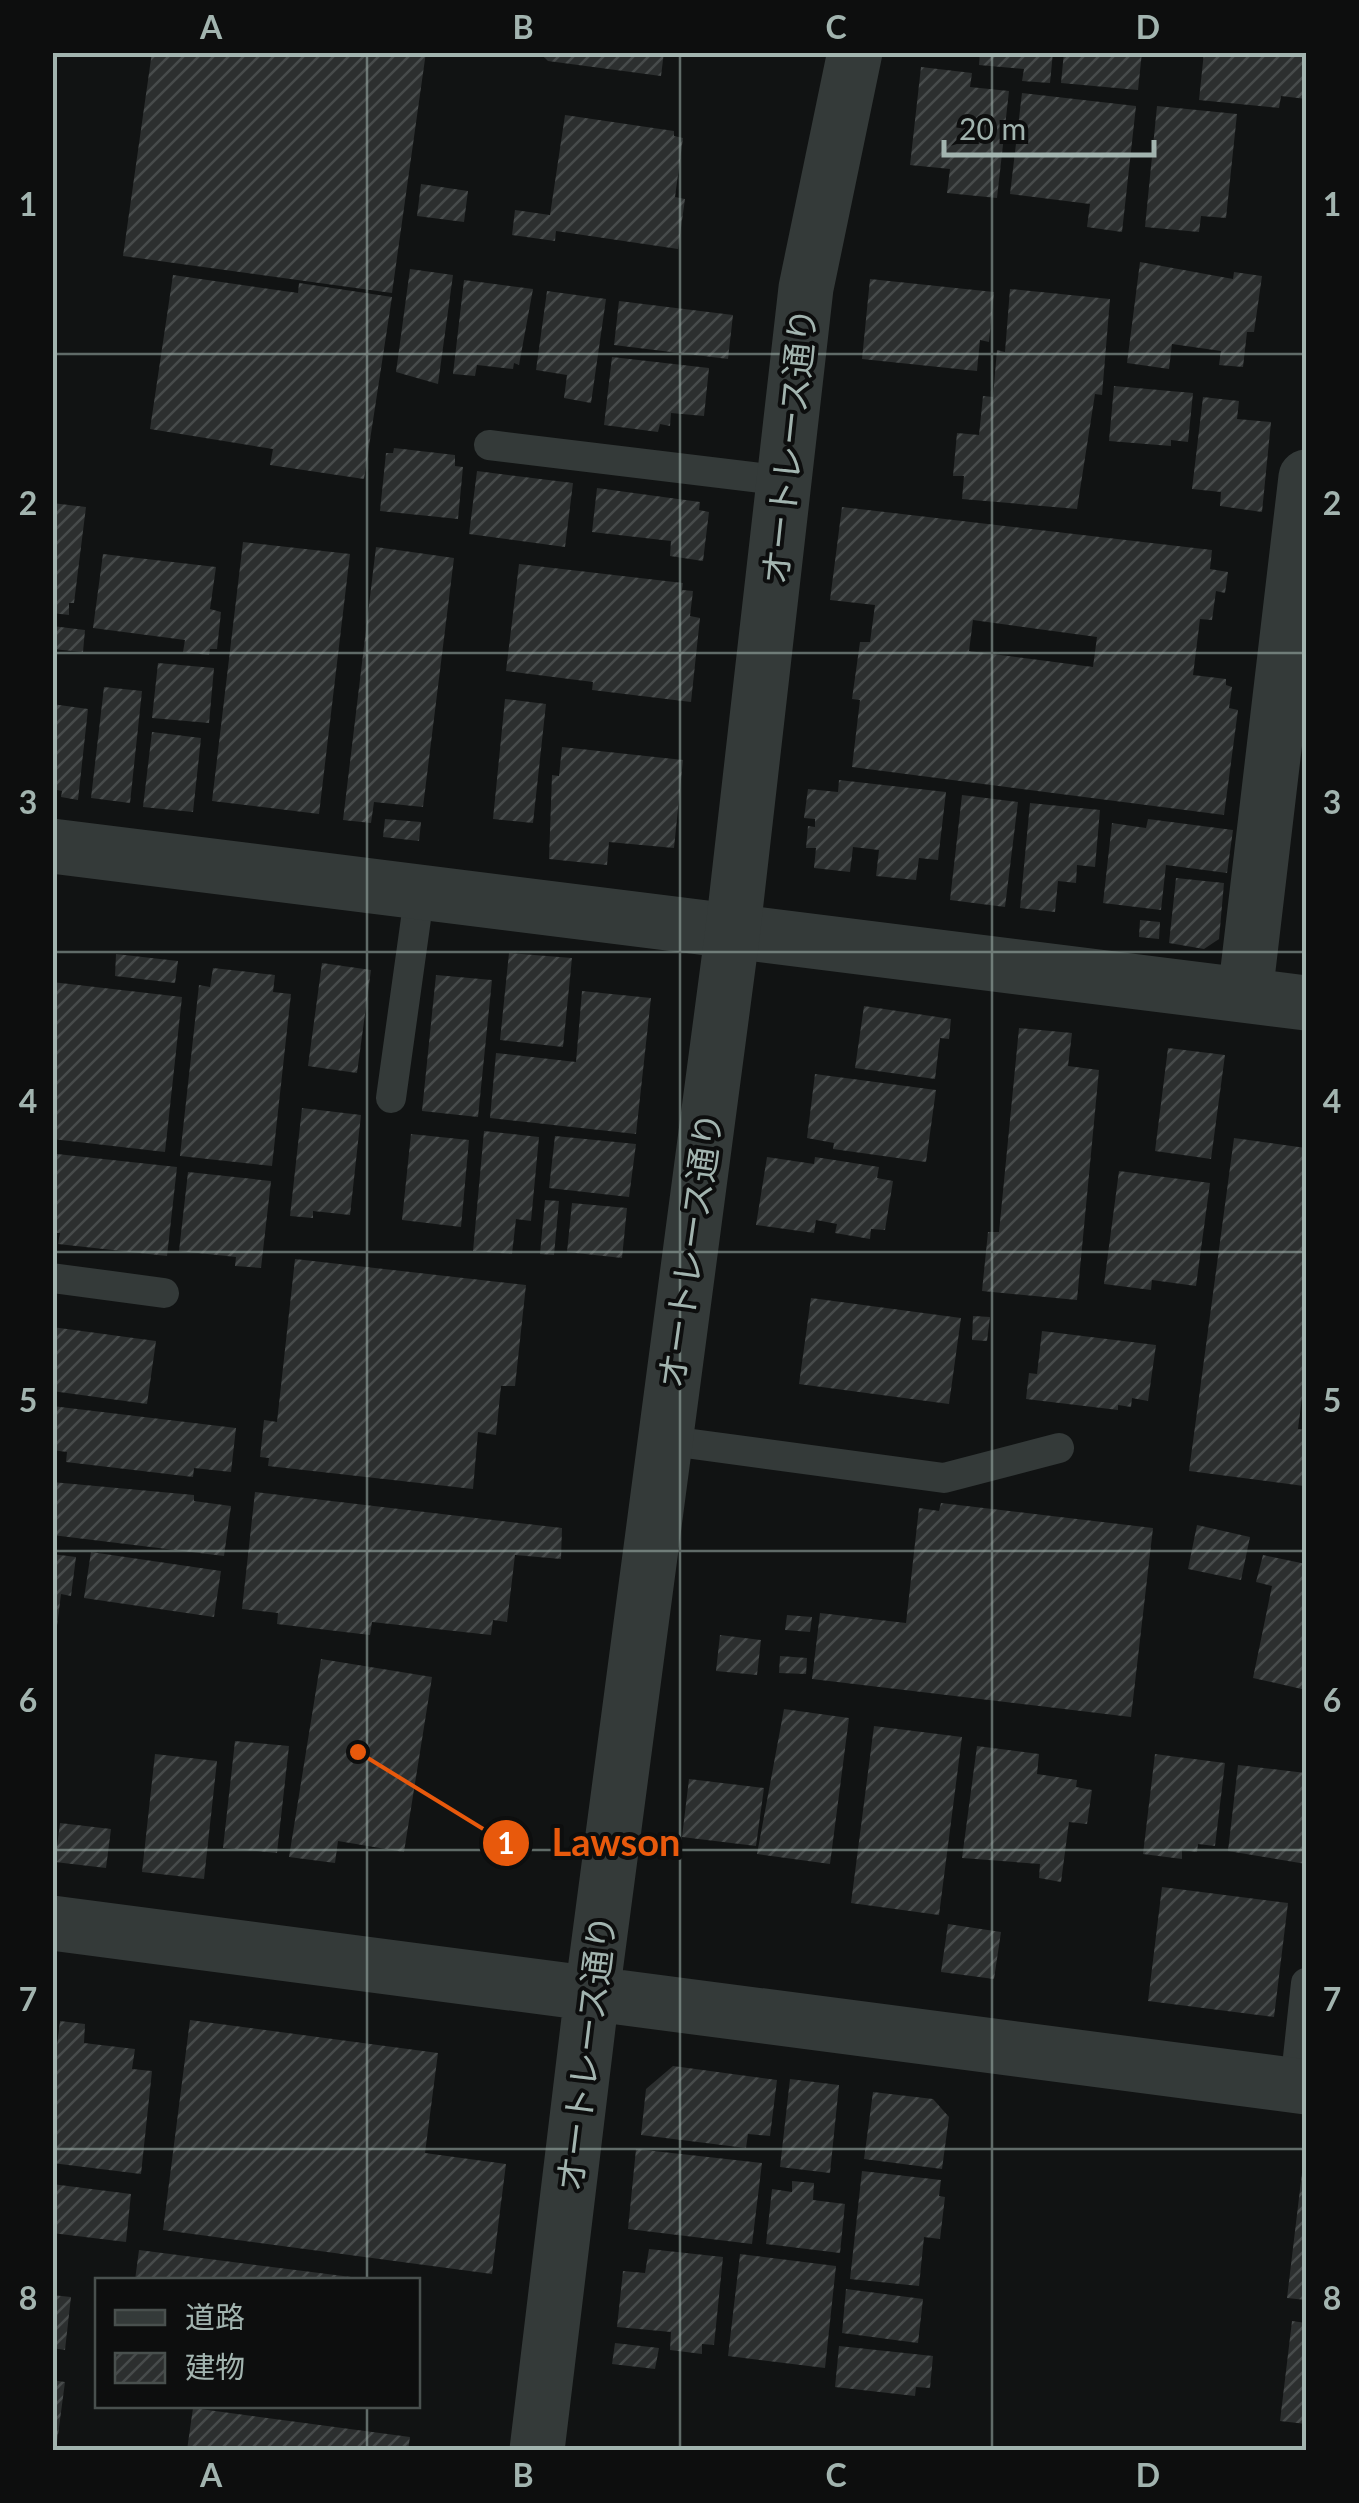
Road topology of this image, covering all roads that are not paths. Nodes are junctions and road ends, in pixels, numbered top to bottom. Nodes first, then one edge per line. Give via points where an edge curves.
1 (855, 52) edge
2 (489, 446) dead end
3 (1306, 477) edge
4 (785, 481) junction
5 (52, 846) edge
6 (420, 890) junction
7 (733, 929) junction
8 (1245, 995) junction
9 (1306, 1003) edge
10 (391, 1098) dead end
11 (52, 1278) edge
12 (164, 1293) dead end
13 (663, 1440) junction
14 (1059, 1448) dead end
15 (52, 1923) edge
16 (1306, 1983) edge
17 (592, 1994) junction
18 (1301, 2086) edge
19 (537, 2450) edge

1 - 4 street, オートレース通り via 806,288
2 - 4 lane
3 - 8 street
4 - 7 street, オートレース通り
5 - 6 street
6 - 7 street
6 - 10 lane
7 - 8 street
7 - 13 street, オートレース通り
8 - 9 street
11 - 12 lane
13 - 14 lane via 944,1478
13 - 17 street, オートレース通り
15 - 17 street
16 - 18 lane
17 - 18 street
17 - 19 street, オートレース通り

